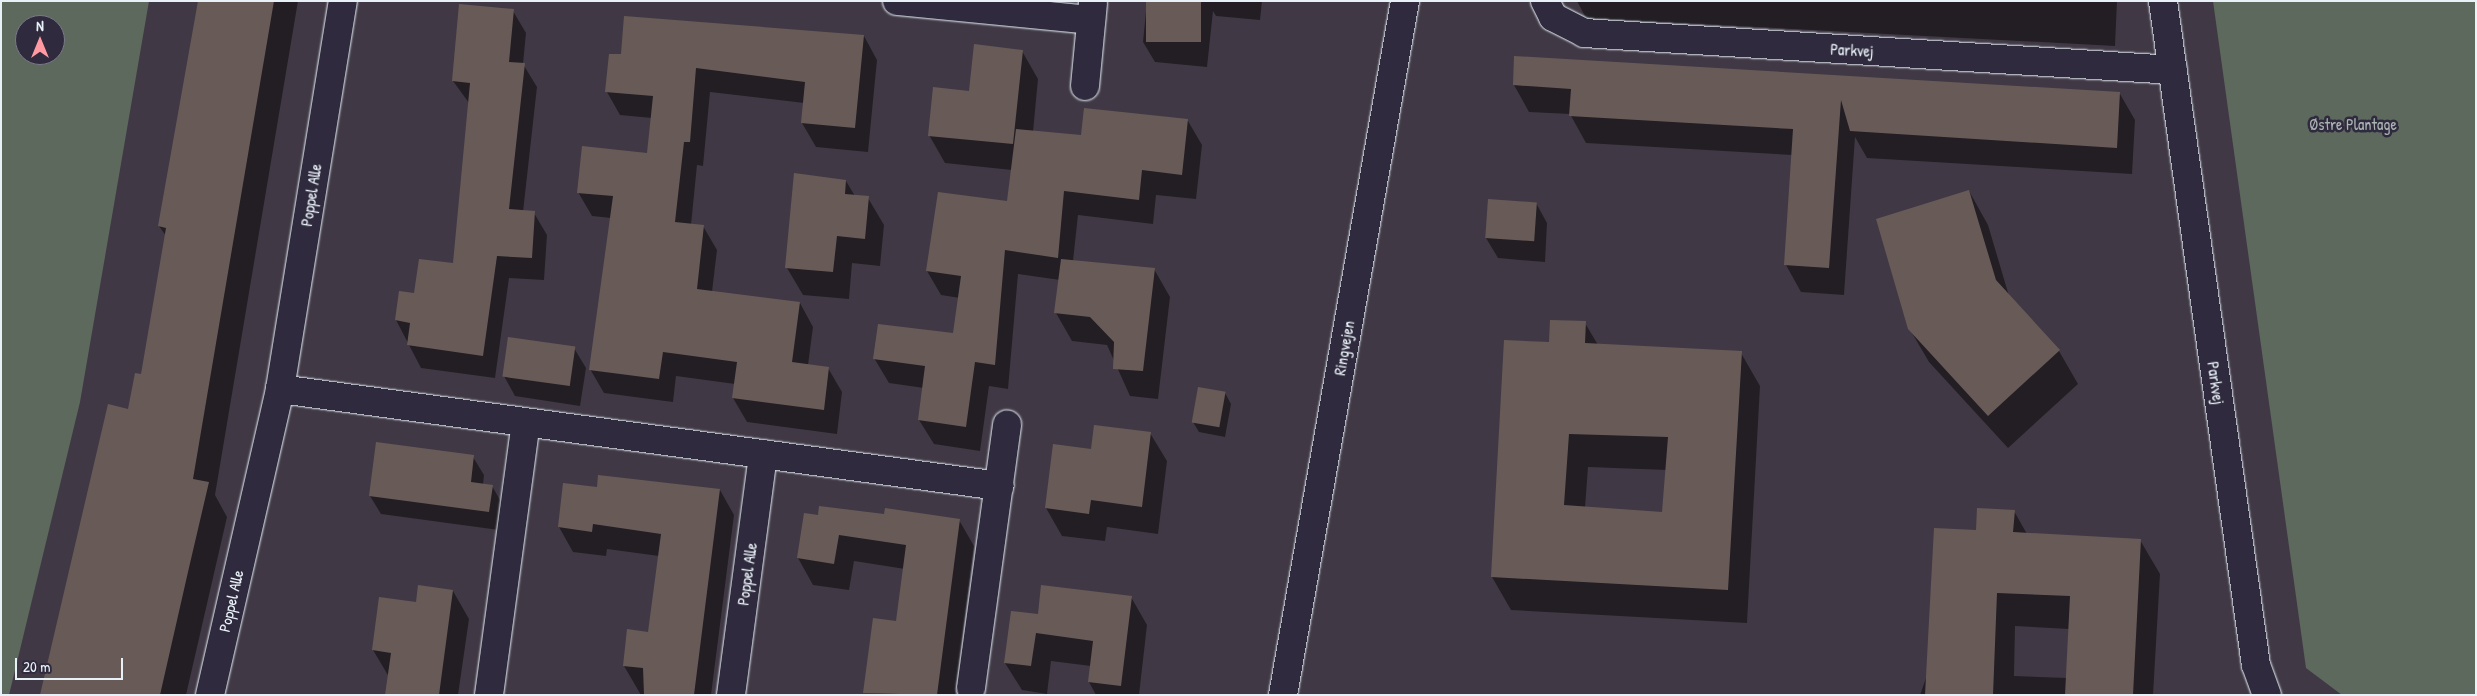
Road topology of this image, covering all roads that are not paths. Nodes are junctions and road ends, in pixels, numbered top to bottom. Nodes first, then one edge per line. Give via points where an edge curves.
1 (342, 1) edge
2 (897, 1) edge
3 (1405, 1) edge
4 (1545, 1) edge
5 (2163, 1) edge
6 (1092, 11) edge
7 (2173, 70) junction
8 (1085, 86) dead end
9 (280, 389) junction
10 (526, 422) junction
11 (1007, 424) dead end
12 (763, 454) junction
13 (999, 486) junction
14 (972, 688) dead end
15 (210, 695) edge
16 (490, 695) edge
17 (731, 695) edge
18 (1283, 695) edge
19 (2267, 695) edge

1 - 9 street, Poppel Alle
2 - 6 street
3 - 18 street, Ringvejen
4 - 7 street, Parkvej via 1553,17 1584,33
5 - 7 street, Parkvej
6 - 8 street
7 - 19 street, Parkvej via 2256,665
9 - 10 street
9 - 15 street, Poppel Alle
10 - 12 street
10 - 16 street
11 - 13 street
12 - 13 street
12 - 17 street, Poppel Alle
13 - 14 street

